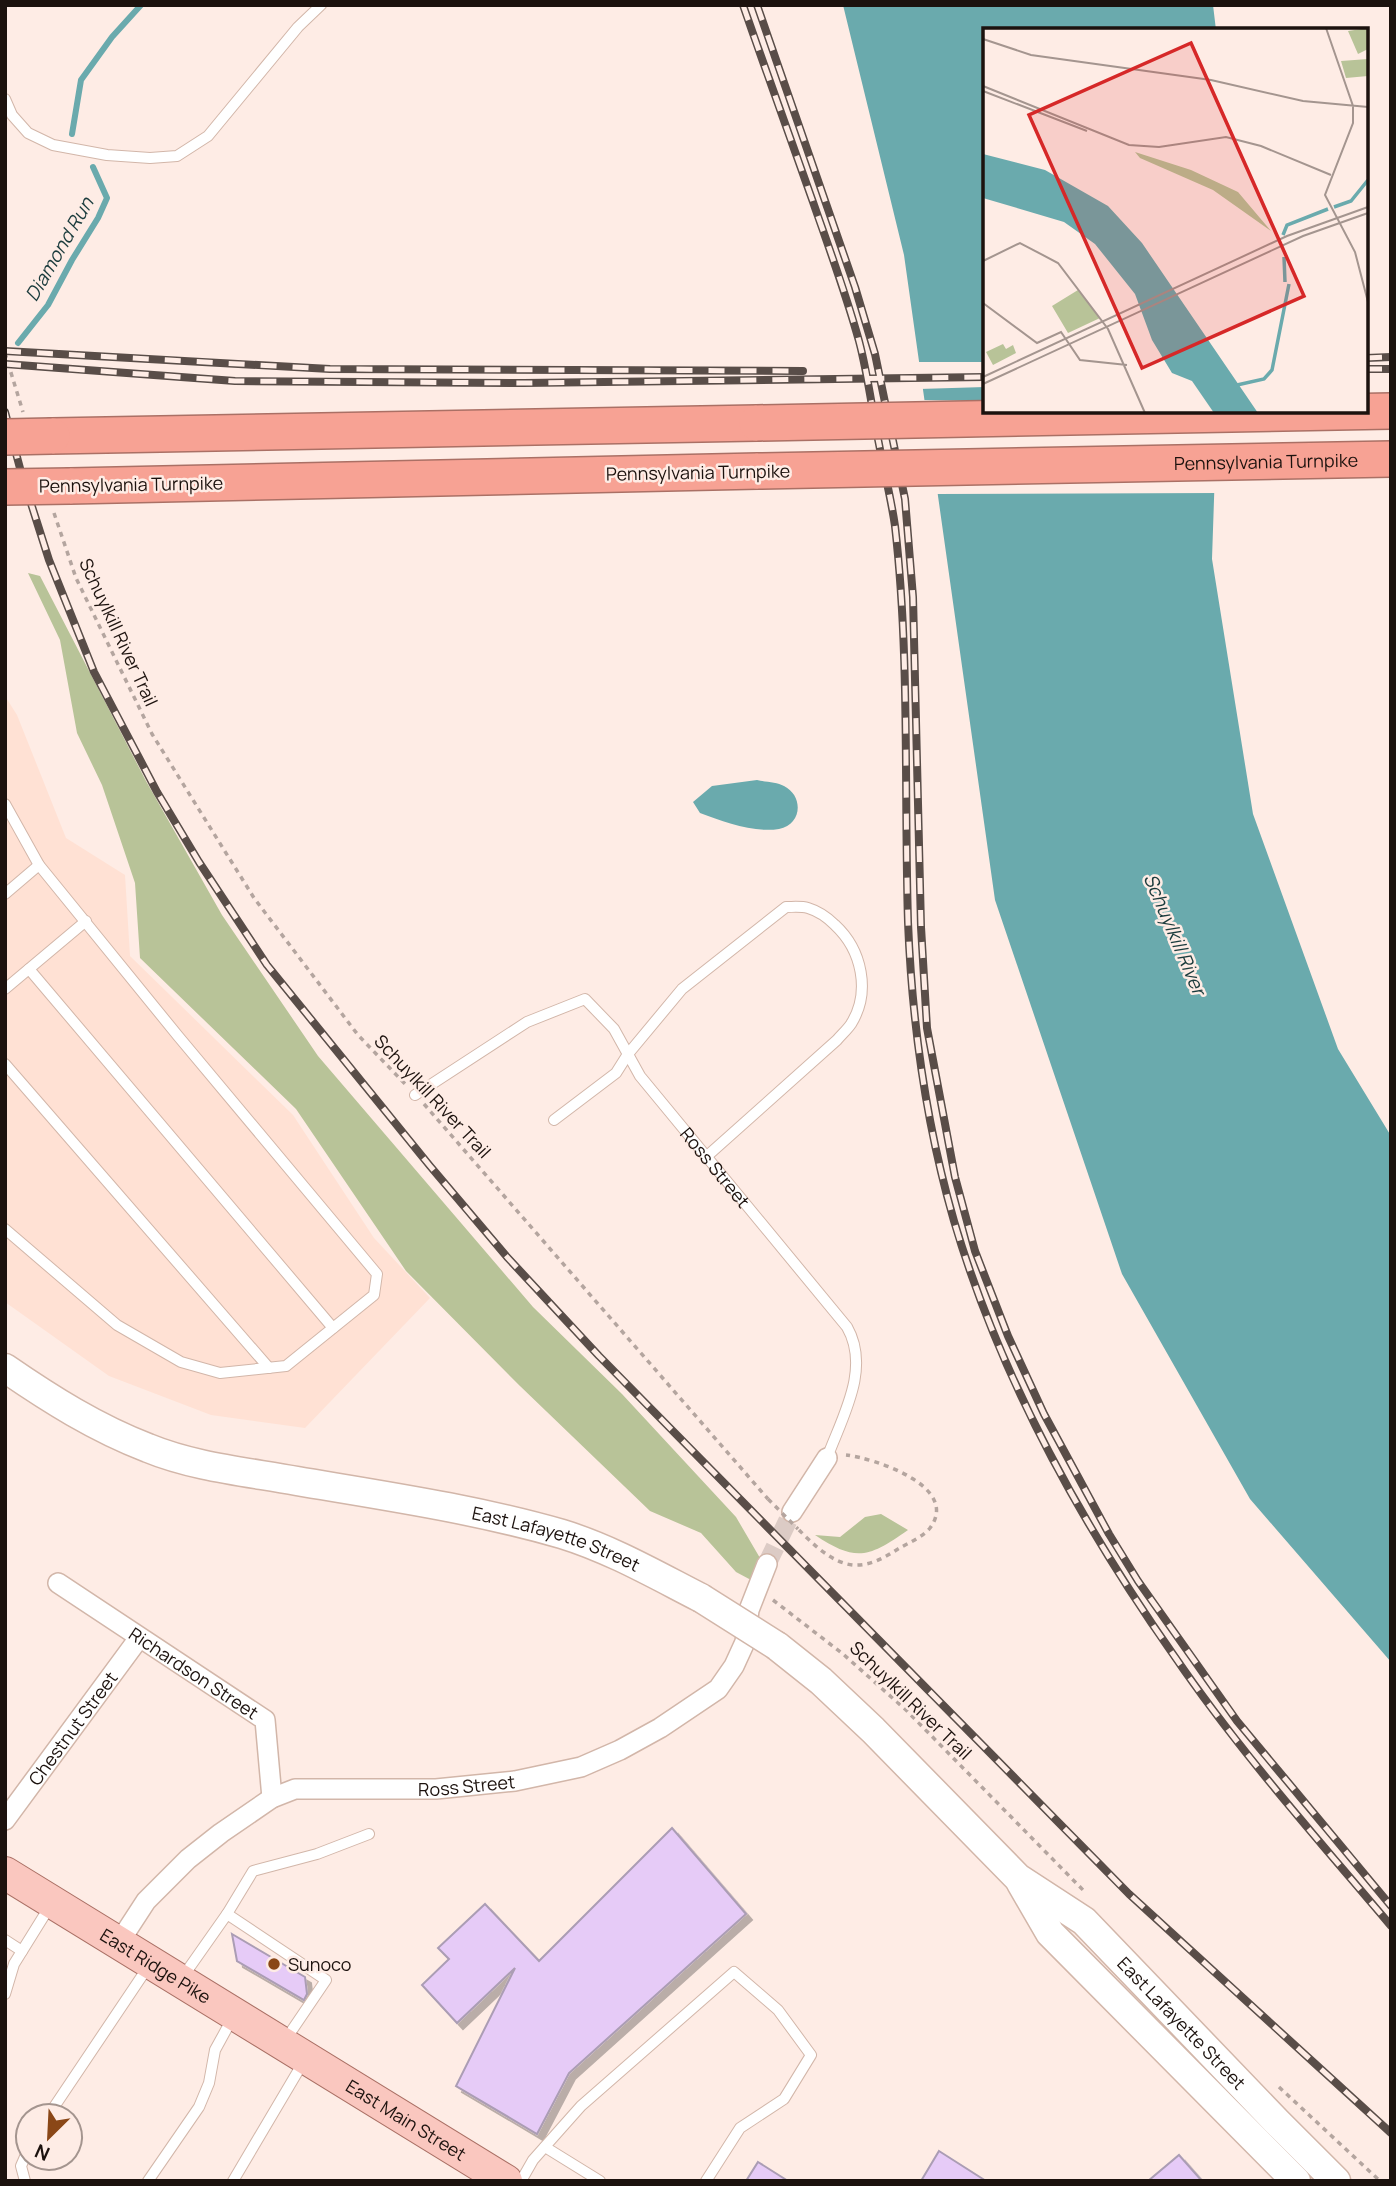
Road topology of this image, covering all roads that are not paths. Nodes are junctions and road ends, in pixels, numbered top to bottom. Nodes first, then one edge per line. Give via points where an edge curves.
1 (321, 5) edge
2 (5, 99) edge
3 (1368, 411) edge
4 (1391, 411) edge
5 (1285, 413) edge
6 (27, 430) edge
7 (1391, 459) edge
8 (5, 486) edge
9 (5, 804) edge
10 (39, 865) junction
11 (5, 894) edge
12 (86, 921) junction
13 (29, 969) junction
14 (5, 989) edge
15 (628, 1054) junction
16 (5, 1064) edge
17 (415, 1095) road end
18 (554, 1120) dead end
19 (706, 1157) junction
20 (5, 1229) edge
21 (333, 1328) junction
22 (5, 1368) edge
23 (269, 1368) junction
24 (827, 1458) joint
25 (795, 1520) tunnel mouth
26 (767, 1564) tunnel mouth
27 (58, 1583) dead end
28 (139, 1638) junction
29 (272, 1798) junction
30 (5, 1820) edge
31 (369, 1834) dead end
32 (5, 1873) edge
33 (1017, 1878) junction
34 (52, 1902) junction
35 (227, 1914) junction
36 (5, 1940) edge
37 (118, 1944) junction
38 (22, 1951) junction
39 (150, 1963) junction
40 (180, 1981) junction
41 (5, 1994) edge
42 (234, 2014) junction
43 (295, 2051) junction
44 (57, 2102) edge
45 (545, 2147) junction
46 (148, 2181) edge
47 (233, 2181) edge
48 (506, 2181) edge
49 (521, 2181) edge
50 (600, 2181) edge
51 (706, 2181) edge
52 (1296, 2181) edge
53 (1336, 2181) edge

1 - 2 lane via 208,136 177,156 107,155 53,145 28,133
3 - 4 highway, bridge
5 - 6 highway, bridge
7 - 8 highway, Pennsylvania Turnpike, bridge via 758,471 61,497
9 - 10 lane
10 - 11 lane
10 - 12 lane
12 - 13 lane
12 - 21 lane via 377,1274 374,1295
13 - 14 lane
13 - 21 lane
15 - 17 lane, Ross Street via 614,1029 584,999 527,1022
15 - 18 lane via 616,1073
15 - 19 lane, Ross Street via 640,1076
15 - 19 lane via 682,989 786,907 808,908 845,934 861,970 862,990 851,1024
16 - 23 lane
19 - 24 lane, Ross Street via 853,1338 856,1377
20 - 23 lane via 117,1325 181,1362 220,1373
21 - 23 lane via 286,1366
22 - 33 street, East Lafayette Street, bridge via 48,1398 149,1449 191,1461 452,1507 565,1535 620,1557 701,1598 777,1646 821,1681
24 - 25 street, Ross Street
26 - 29 street, Ross Street via 749,1610 745,1642 718,1689 650,1733 582,1767 436,1790 295,1789
27 - 28 street, Richardson Street
28 - 29 street, Richardson Street via 265,1720
28 - 30 street, Chestnut Street
29 - 37 street, Ross Street via 188,1859 146,1901
31 - 35 lane via 253,1871
32 - 34 main road, East Ridge Pike
33 - 52 street, East Lafayette Street via 1050,1933
33 - 53 street, East Lafayette Street via 1084,1921
34 - 37 main road, East Ridge Pike
34 - 38 lane
35 - 40 lane
35 - 43 lane via 326,1980
36 - 38 lane
37 - 39 main road, East Ridge Pike
38 - 41 lane
39 - 40 main road, East Ridge Pike
39 - 44 lane
40 - 42 main road, East Ridge Pike
42 - 43 main road, East Ridge Pike
42 - 46 lane via 215,2050 199,2107
43 - 47 lane
43 - 48 main road, East Main Street
45 - 49 lane
45 - 50 lane
45 - 51 lane via 580,2106 734,1972 778,2010 811,2055 784,2099 740,2127

